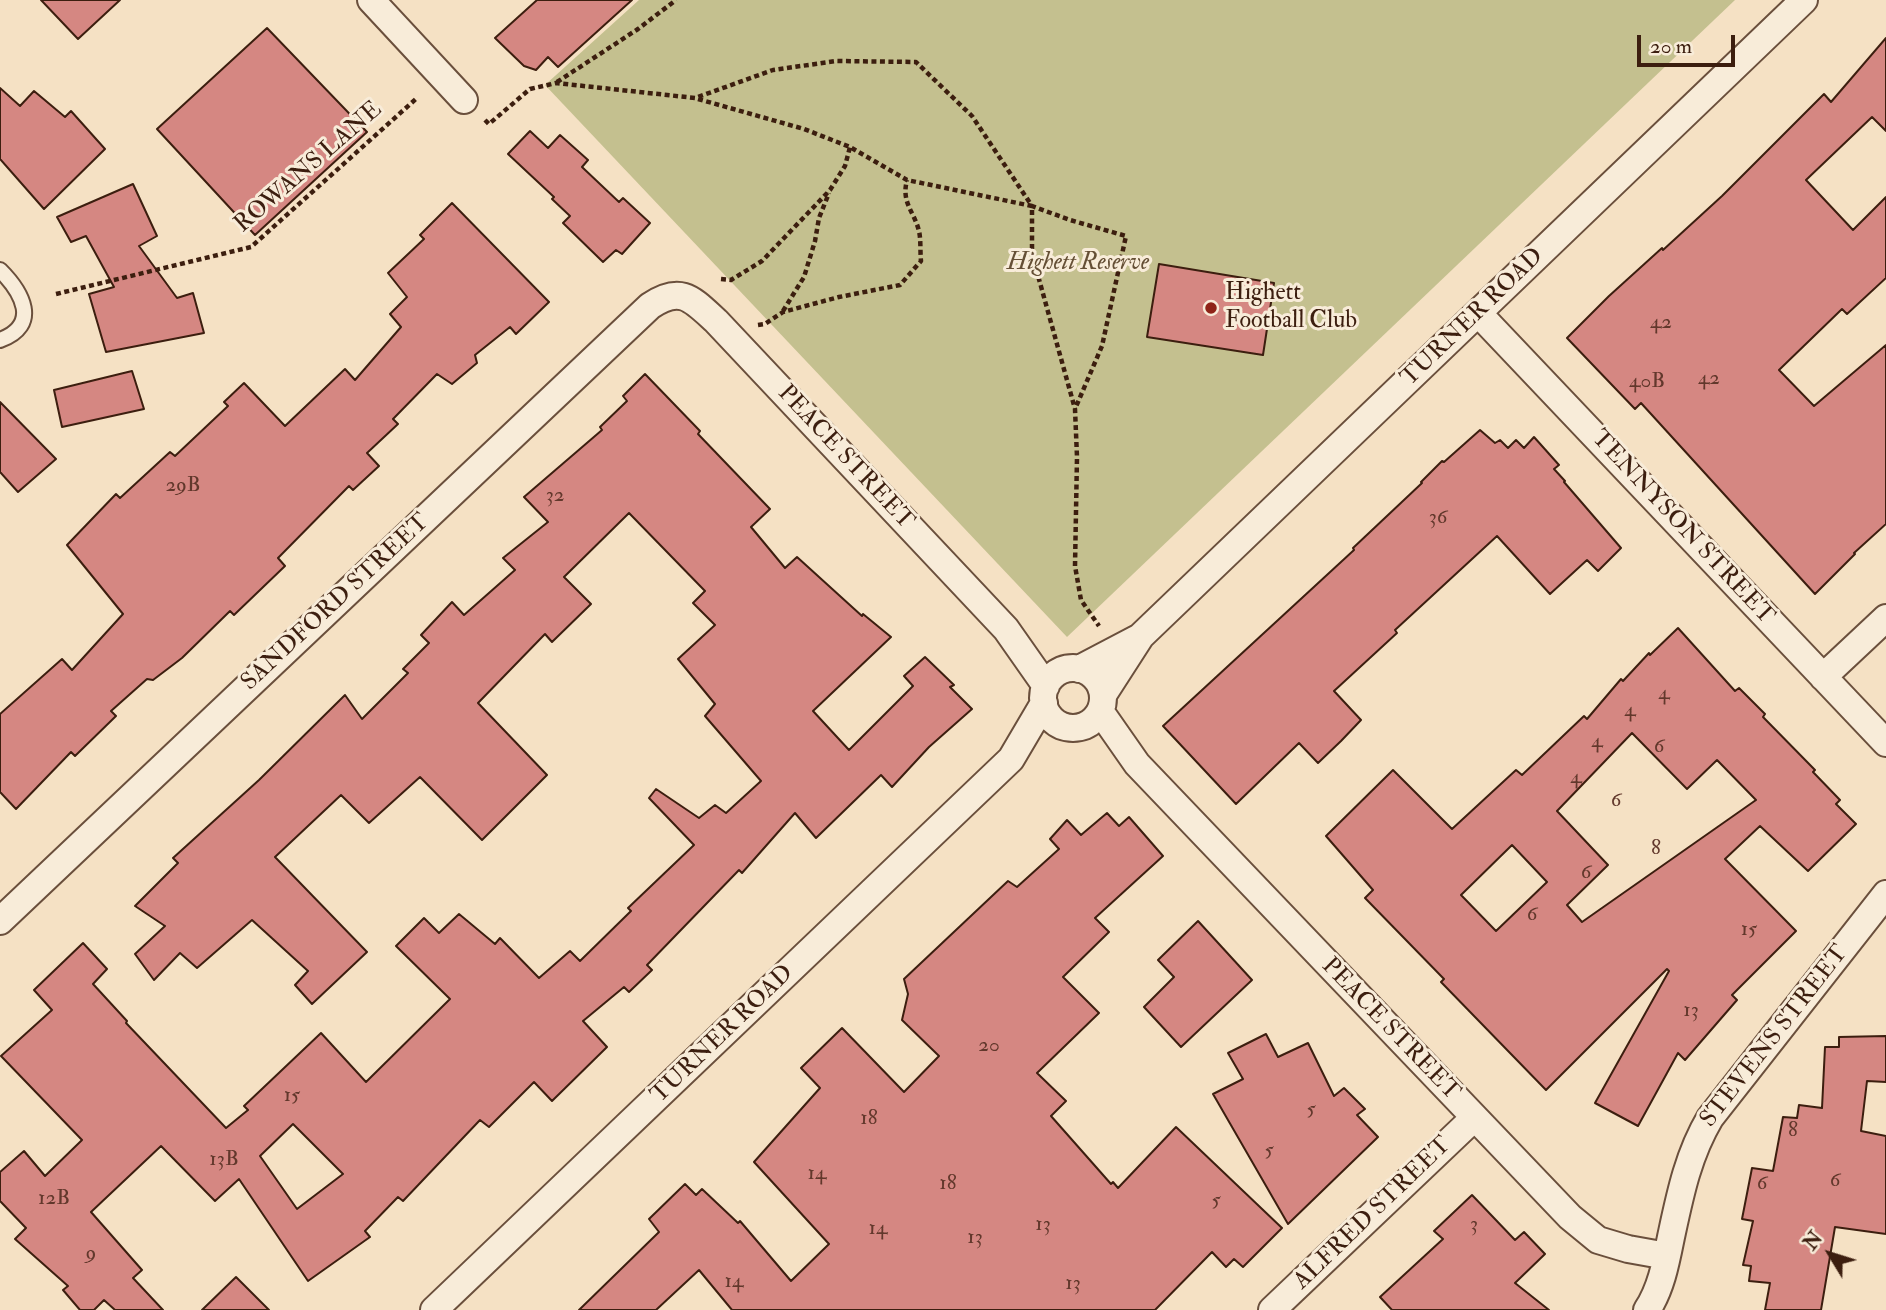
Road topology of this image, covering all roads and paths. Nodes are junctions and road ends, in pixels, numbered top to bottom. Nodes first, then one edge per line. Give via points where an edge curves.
1 (371, 0) edge
2 (677, 0) edge
3 (1804, 0) edge
4 (556, 83) junction
5 (417, 98) dead end
6 (695, 98) junction
7 (464, 100) joint
8 (850, 147) junction
9 (907, 180) junction
10 (830, 190) junction
11 (1032, 206) junction
12 (0, 270) edge
13 (721, 279) dead end
14 (56, 294) dead end
15 (679, 295) joint
16 (783, 312) junction
17 (1478, 313) junction
18 (716, 321) junction
19 (0, 340) edge
20 (1075, 409) junction
21 (1886, 618) edge
22 (1006, 629) junction
23 (1131, 642) junction
24 (1074, 669) junction
25 (1824, 677) junction
26 (1045, 694) junction
27 (1088, 715) junction
28 (1886, 743) edge
29 (1011, 759) junction
30 (1886, 894) edge
31 (0, 922) edge
32 (1474, 1118) junction
33 (1667, 1256) junction
34 (434, 1310) edge
35 (1272, 1310) edge
36 (1647, 1310) edge

1 - 7 street
2 - 4 path
3 - 17 street, TURNER ROAD
4 - 6 path
4 - 7 path via 530,89 489,124
5 - 14 path, ROWANS LANE via 251,247
6 - 8 path
6 - 11 path via 785,68 836,61 916,62 972,116
8 - 9 path
8 - 10 path
9 - 11 path
9 - 16 path via 905,190 918,229 921,261 900,285
10 - 13 path via 762,261 731,280
10 - 16 path via 804,277
11 - 20 path via 1032,254
11 - 20 path via 1126,236 1102,346
12 - 19 lane via 18,288 25,312 13,333
15 - 18 street, PEACE STREET via 697,303
15 - 31 street, SANDFORD STREET via 664,296 650,306
16 - 18 path via 765,324 747,327
17 - 23 street, TURNER ROAD
17 - 25 street, TENNYSON STREET
18 - 22 street, PEACE STREET
20 - 23 path via 1074,566 1080,600 1093,619
21 - 25 street
22 - 24 street, PEACE STREET
22 - 26 street, PEACE STREET
23 - 24 street, TURNER ROAD
23 - 27 street, TURNER ROAD
24 - 26 street via 1060,672
24 - 27 street via 1096,678
25 - 28 street, TENNYSON STREET
26 - 27 street via 1051,719
26 - 29 street, TURNER ROAD
27 - 29 street, TURNER ROAD
27 - 32 street, PEACE STREET
29 - 34 street, TURNER ROAD
30 - 33 street, STEVENS STREET via 1710,1118 1686,1170
32 - 33 street, PEACE STREET via 1598,1240
32 - 35 street, ALFRED STREET
33 - 36 street, STEVENS STREET

